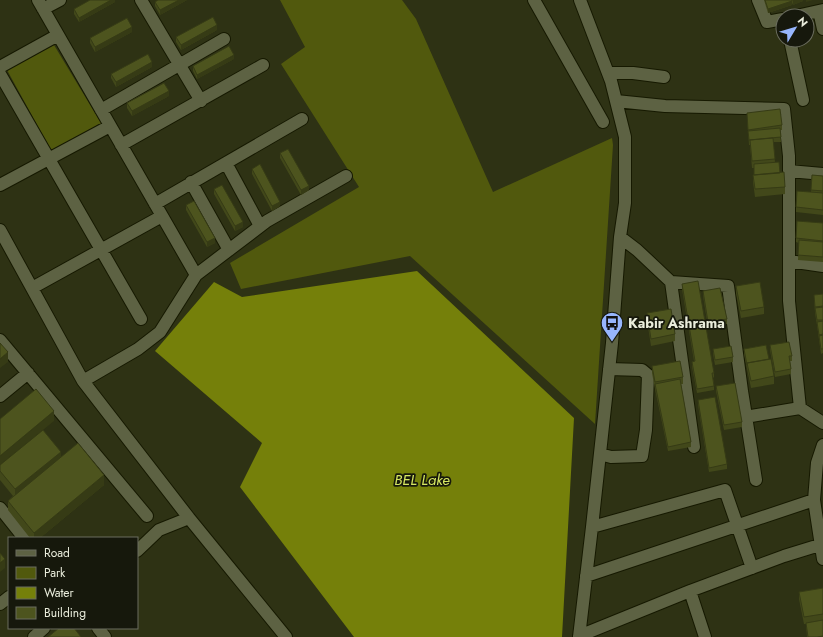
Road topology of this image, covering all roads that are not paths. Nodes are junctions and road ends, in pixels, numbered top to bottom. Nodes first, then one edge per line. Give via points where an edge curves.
1 (60, 0) edge
2 (141, 0) edge
3 (534, 0) edge
4 (580, 0) edge
5 (758, 0) edge
6 (41, 5) edge
7 (821, 10) edge
8 (775, 20) edge
9 (823, 29) edge
10 (58, 35) junction
11 (224, 39) dead end
12 (792, 48) edge
13 (180, 65) junction
14 (263, 65) dead end
15 (0, 67) edge
16 (608, 73) junction
17 (0, 74) edge
18 (664, 77) dead end
19 (803, 100) dead end
20 (200, 101) junction
21 (616, 101) junction
22 (101, 110) junction
23 (302, 119) dead end
24 (603, 122) dead end
25 (110, 126) junction
26 (121, 145) junction
27 (49, 160) junction
28 (226, 163) junction
29 (789, 171) junction
30 (823, 174) edge
31 (346, 176) dead end
32 (191, 182) junction
33 (0, 185) edge
34 (155, 204) junction
35 (162, 216) junction
36 (789, 223) junction
37 (802, 224) edge
38 (260, 226) junction
39 (0, 230) edge
40 (620, 237) junction
41 (101, 250) junction
42 (229, 250) junction
43 (789, 261) junction
44 (823, 266) edge
45 (196, 275) junction
46 (672, 282) junction
47 (32, 288) junction
48 (141, 319) dead end
49 (0, 340) edge
50 (609, 369) junction
51 (28, 373) junction
52 (84, 381) junction
53 (0, 396) edge
54 (800, 408) junction
55 (746, 417) junction
56 (823, 423) edge
57 (823, 445) edge
58 (694, 447) dead end
59 (600, 454) junction
60 (756, 480) dead end
61 (814, 500) junction
62 (0, 508) edge
63 (147, 516) dead end
64 (189, 518) junction
65 (739, 526) junction
66 (592, 527) junction
67 (23, 537) edge
68 (822, 544) edge
69 (138, 550) edge
70 (823, 559) edge
71 (752, 568) junction
72 (586, 576) junction
73 (690, 591) junction
74 (8, 598) edge
75 (0, 604) edge
76 (43, 629) edge
77 (99, 629) edge
78 (34, 637) edge
79 (105, 637) edge
80 (286, 637) edge
81 (579, 637) edge
82 (705, 637) edge

1 - 6 street
2 - 13 street
3 - 24 street
4 - 16 street
5 - 8 street via 767,22
6 - 10 street
7 - 9 street
10 - 15 street
10 - 22 street
11 - 13 street
12 - 19 street
13 - 20 street
13 - 22 street
14 - 20 street
16 - 18 street
16 - 21 street
17 - 27 street
20 - 26 street
21 - 29 street via 665,106 784,109
21 - 40 street via 625,137 625,202
22 - 25 street
23 - 28 street
25 - 26 street
25 - 27 street
26 - 34 street
27 - 33 street
27 - 41 street
28 - 32 street
28 - 38 street
29 - 30 street
29 - 36 street
31 - 38 street
32 - 34 street
32 - 42 street
34 - 35 street
35 - 41 street
35 - 45 street
36 - 37 street
36 - 43 street
38 - 42 street
39 - 47 street
40 - 46 street
40 - 50 street
41 - 47 street
41 - 48 street
42 - 45 street
43 - 44 street
43 - 54 street via 789,301
45 - 52 street via 160,332 138,349
46 - 55 street via 728,286
46 - 58 street
47 - 52 street
49 - 51 street
50 - 59 street
50 - 59 street via 642,370 648,375 646,430 642,456 611,457
51 - 53 street
51 - 63 street
52 - 64 street
54 - 55 street
54 - 56 street
55 - 60 street
57 - 61 street via 816,463
59 - 66 street
61 - 65 street
61 - 68 street
62 - 67 street
64 - 69 street via 159,530
64 - 80 street
65 - 66 street via 725,490
65 - 71 street
65 - 72 street
66 - 72 street
68 - 70 street
68 - 71 street
71 - 73 street
72 - 81 street
73 - 81 street
73 - 82 street
74 - 75 street
76 - 78 street
77 - 79 street

